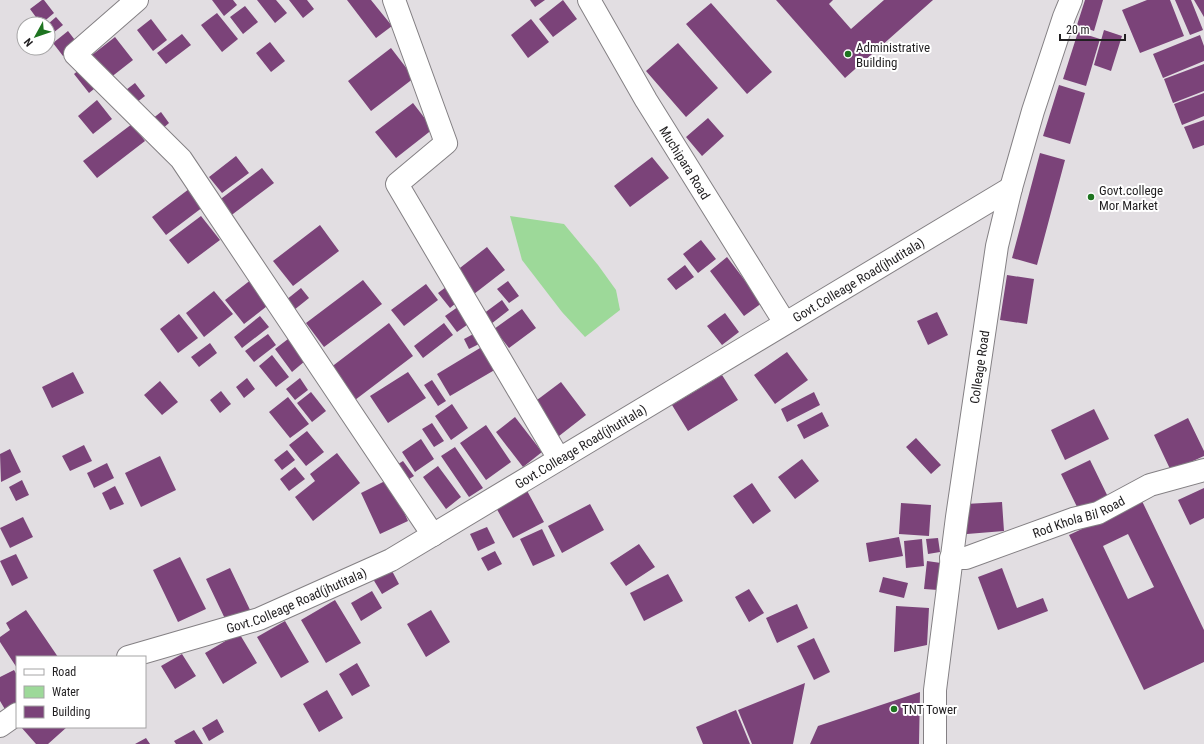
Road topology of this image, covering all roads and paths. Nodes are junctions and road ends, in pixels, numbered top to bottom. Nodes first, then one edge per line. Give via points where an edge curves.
1 (138, 0) edge
2 (394, 0) edge
3 (589, 0) edge
4 (1071, 0) edge
5 (1011, 188) junction
6 (785, 323) junction
7 (559, 459) junction
8 (1204, 470) edge
9 (433, 535) junction
10 (951, 558) junction
11 (131, 656) edge
12 (16, 715) edge
13 (0, 726) edge
14 (935, 744) edge

1 - 9 street via 75,54 181,158
2 - 7 street via 446,143 397,184
3 - 6 street, Muchipara Road via 646,100
4 - 5 street, Colleage Road via 1033,110
5 - 6 street, Govt.Colleage Road(jhutitala)
5 - 10 street, Colleage Road via 997,246
6 - 7 street, Govt.Colleage Road(jhutitala)
7 - 9 street, Govt.Colleage Road(jhutitala)
8 - 10 street, Rod Khola Bil Road via 1150,485 1098,513 966,558
9 - 11 street, Govt.Colleage Road(jhutitala) via 391,560 259,619
10 - 14 street, Colleage Road via 934,690
12 - 13 street

